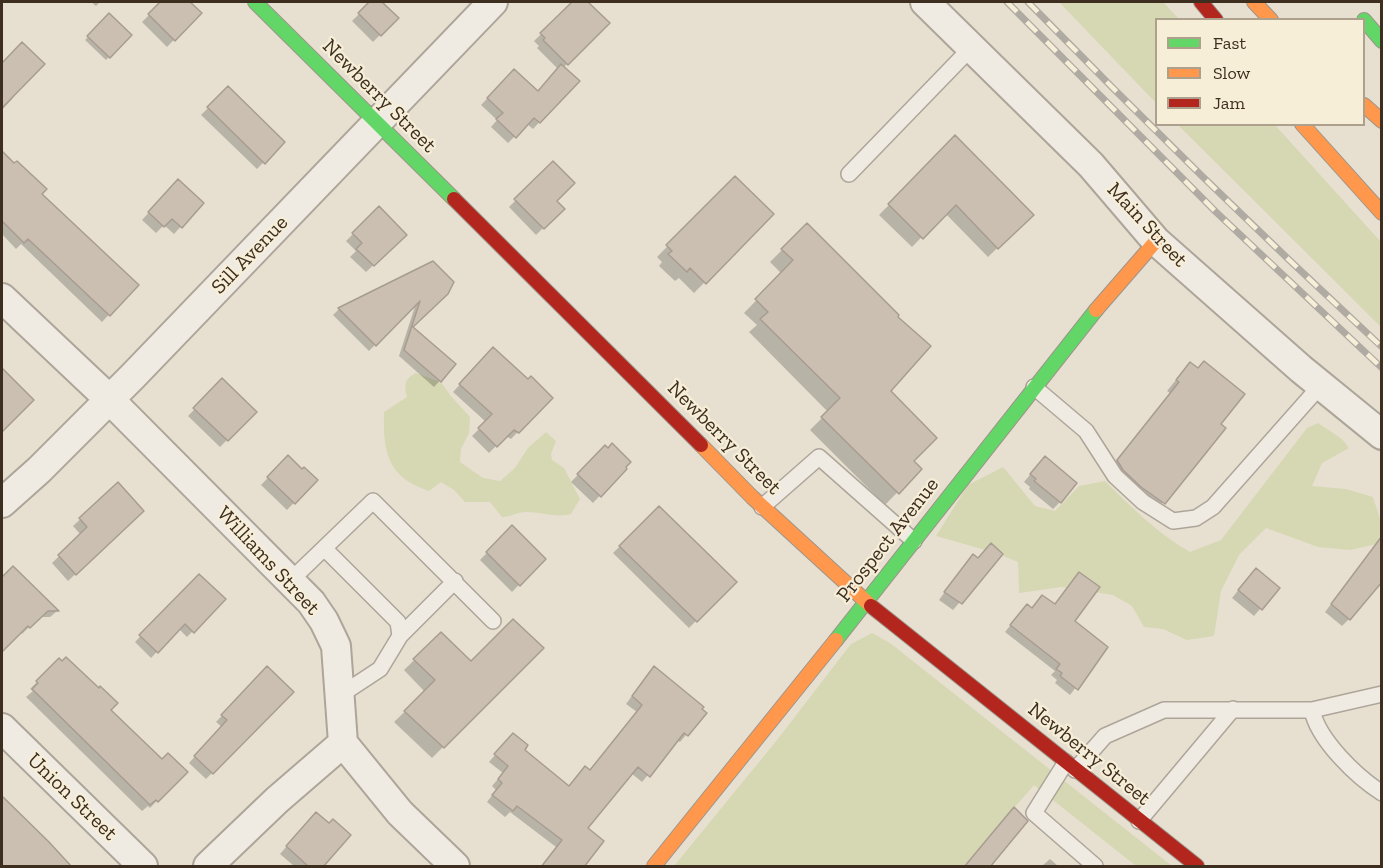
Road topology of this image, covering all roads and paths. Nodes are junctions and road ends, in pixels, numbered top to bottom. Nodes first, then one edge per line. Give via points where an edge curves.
1 (255, 2) edge
2 (493, 2) edge
3 (925, 2) edge
4 (1201, 2) edge
5 (1254, 2) edge
6 (1352, 8) dead end
7 (1213, 18) edge
8 (1269, 18) edge
9 (1361, 18) edge
10 (1365, 22) edge
11 (1382, 41) edge
12 (971, 48) junction
13 (1365, 106) edge
14 (1382, 121) edge
15 (378, 123) junction
16 (1304, 126) edge
17 (849, 174) dead end
18 (1382, 213) edge
19 (1156, 241) junction
20 (2, 298) edge
21 (1321, 385) junction
22 (1034, 387) junction
23 (110, 399) junction
24 (1382, 435) edge
25 (2, 503) edge
26 (762, 507) junction
27 (914, 541) junction
28 (326, 549) junction
29 (291, 580) junction
30 (455, 581) junction
31 (866, 603) junction
32 (493, 621) dead end
33 (400, 636) junction
34 (1382, 694) edge
35 (339, 696) junction
36 (1233, 709) junction
37 (1312, 711) junction
38 (2, 728) edge
39 (344, 743) junction
40 (1070, 766) junction
41 (1382, 793) edge
42 (1139, 821) junction
43 (143, 867) edge
44 (207, 867) edge
45 (455, 867) edge
46 (654, 867) edge
47 (1095, 867) edge
48 (1197, 867) edge

1 - 15 main road, Newberry Street
2 - 15 street, Sill Avenue
3 - 12 street, Main Street
4 - 7 main road
5 - 8 main road
6 - 9 main road
10 - 11 main road
12 - 17 lane
12 - 19 street, Main Street via 1091,165
13 - 14 main road
15 - 23 street, Sill Avenue
15 - 26 main road, Newberry Street
16 - 18 main road
19 - 21 street, Main Street
19 - 22 main road, Prospect Avenue
20 - 23 street, Williams Street
21 - 22 lane via 1213,507 1196,518 1173,521 1143,502 1115,476 1086,431
21 - 24 street, Main Street
22 - 27 main road, Prospect Avenue
23 - 25 street, Sill Avenue
23 - 29 street, Williams Street
26 - 27 lane via 819,457
26 - 31 main road, Newberry Street
27 - 31 main road, Prospect Avenue
28 - 29 lane
28 - 30 lane via 373,501
28 - 33 lane via 398,622
29 - 35 street, Williams Street via 318,612 336,646
30 - 32 lane
30 - 33 lane
31 - 40 main road, Newberry Street
31 - 46 main road, Prospect Avenue
33 - 35 lane via 381,669
34 - 37 lane
35 - 39 street, Williams Street
36 - 37 lane
36 - 40 lane via 1164,710 1106,736
36 - 42 lane
37 - 41 lane via 1333,748 1363,781
38 - 43 street, Union Street
39 - 44 street
39 - 45 street via 400,813
40 - 42 main road, Newberry Street
40 - 47 lane via 1034,813
42 - 48 main road, Newberry Street

